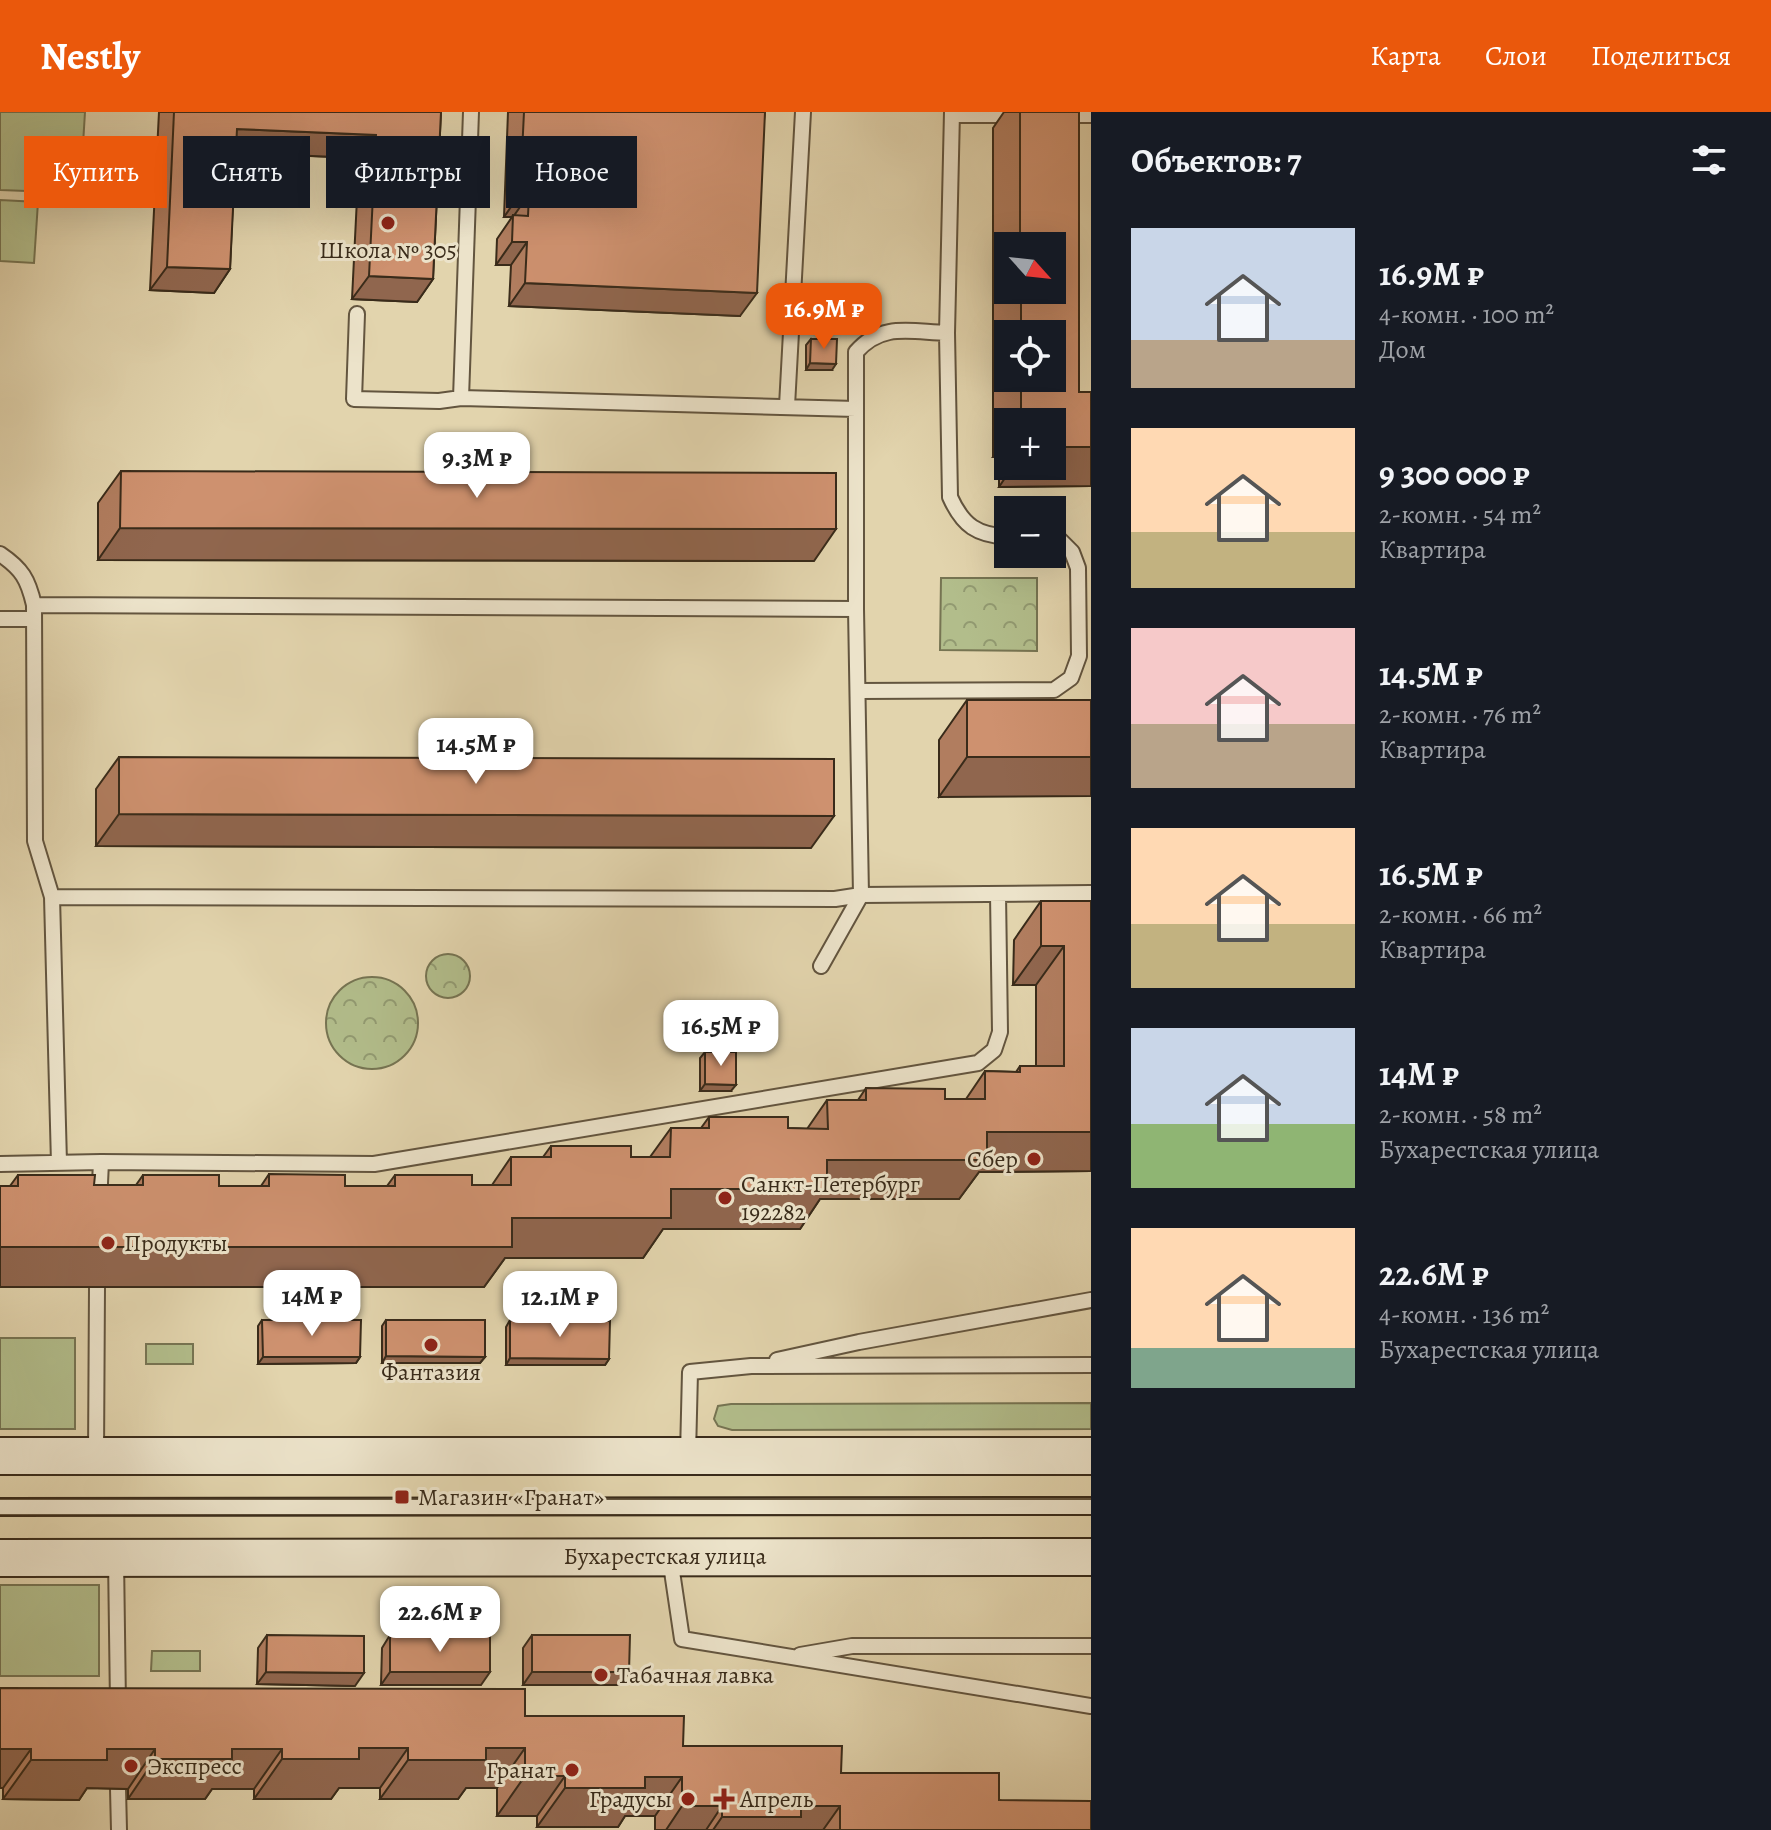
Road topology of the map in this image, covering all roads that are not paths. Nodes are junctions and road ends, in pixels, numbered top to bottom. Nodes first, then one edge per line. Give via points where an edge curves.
1 (471, 112) edge
2 (803, 112) edge
3 (952, 114) edge
4 (1004, 115) dead end
5 (1042, 115) edge
6 (1091, 115) edge
7 (357, 314) dead end
8 (947, 333) junction
9 (461, 398) junction
10 (787, 406) junction
11 (856, 409) junction
12 (994, 536) edge
13 (1066, 546) edge
14 (0, 554) edge
15 (856, 609) junction
16 (34, 612) junction
17 (0, 619) edge
18 (858, 691) junction
19 (1091, 893) edge
20 (998, 894) junction
21 (861, 895) junction
22 (52, 897) junction
23 (821, 966) dead end
24 (101, 1162) junction
25 (59, 1163) junction
26 (0, 1164) edge
27 (98, 1225) edge
28 (97, 1287) edge
29 (1091, 1300) edge
30 (1091, 1365) edge
31 (751, 1366) junction
32 (688, 1455) junction
33 (0, 1456) edge
34 (96, 1456) junction
35 (1091, 1456) edge
36 (0, 1507) edge
37 (1091, 1507) edge
38 (670, 1556) junction
39 (1091, 1557) edge
40 (0, 1558) edge
41 (116, 1558) junction
42 (1091, 1646) edge
43 (790, 1657) junction
44 (1091, 1706) edge
45 (118, 1716) edge
46 (118, 1789) edge
47 (119, 1830) edge

1 - 9 lane
2 - 10 lane
3 - 4 lane
3 - 8 lane
5 - 6 lane
7 - 9 lane via 354,399
8 - 11 lane via 888,331 868,338 856,352
8 - 12 lane via 950,497 971,528
9 - 10 lane
10 - 11 lane
11 - 15 lane
13 - 18 lane via 1078,568 1079,656 1071,678 1054,690
14 - 16 lane via 17,565 29,585
15 - 16 lane
15 - 18 lane
16 - 17 lane
16 - 22 lane via 35,841
18 - 21 lane
19 - 20 lane
20 - 21 lane
20 - 24 lane via 1000,1032 994,1050 978,1063 374,1164
21 - 22 lane
21 - 23 lane
22 - 25 lane
24 - 25 lane
24 - 27 lane
25 - 26 lane
28 - 34 lane
29 - 31 lane
30 - 31 lane
31 - 32 lane via 690,1372
32 - 34 main road
32 - 35 main road
33 - 34 main road
36 - 37 lane
38 - 39 main road, Бухарестская улица
38 - 41 main road, Бухарестская улица
38 - 43 lane via 682,1639
40 - 41 main road, Бухарестская улица
41 - 45 lane
42 - 43 lane via 852,1646
43 - 44 lane
46 - 47 lane

